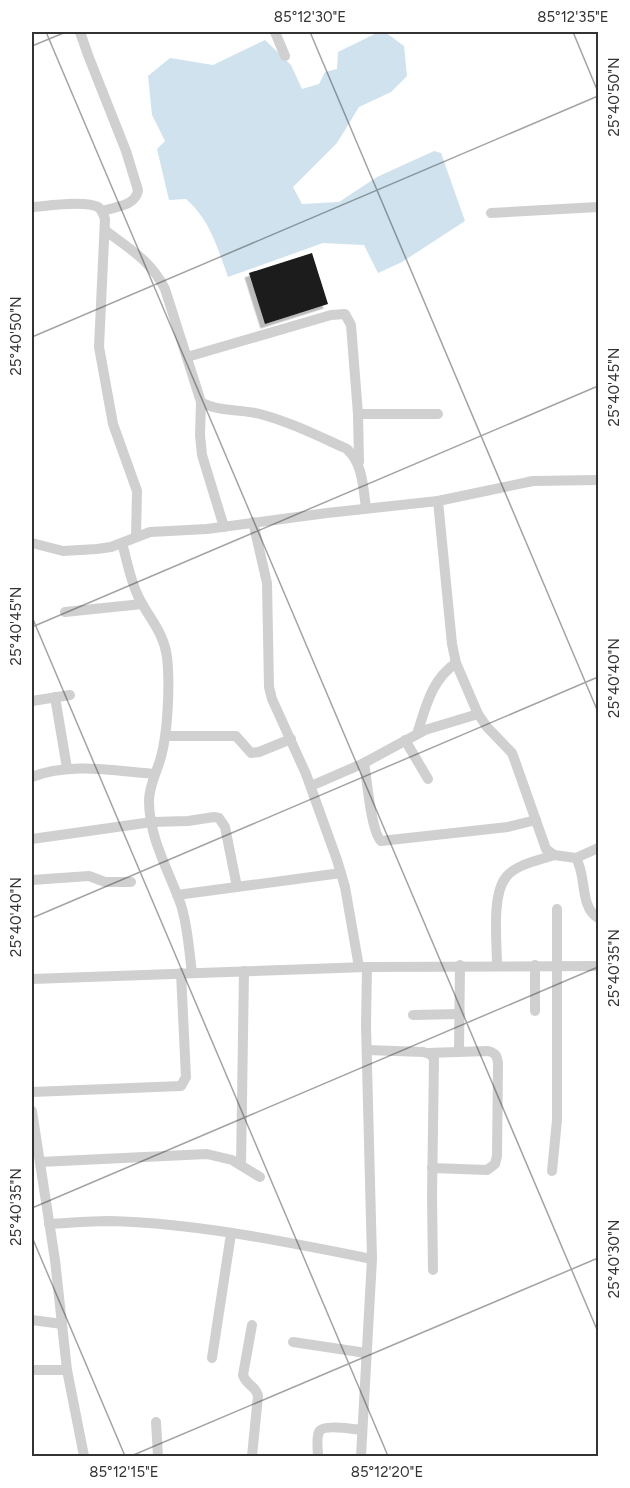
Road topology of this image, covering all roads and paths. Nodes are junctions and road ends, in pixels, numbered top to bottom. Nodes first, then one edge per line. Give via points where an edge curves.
1 (80, 32) edge
2 (275, 32) edge
3 (285, 56) dead end
4 (32, 207) edge
5 (598, 207) edge
6 (102, 211) junction
7 (491, 213) dead end
8 (106, 231) junction
9 (187, 357) junction
10 (201, 402) junction
11 (358, 414) junction
12 (438, 414) dead end
13 (359, 465) junction
14 (598, 480) edge
15 (438, 501) junction
16 (366, 508) junction
17 (253, 522) junction
18 (224, 527) junction
19 (136, 537) junction
20 (32, 543) edge
21 (122, 543) junction
22 (142, 604) junction
23 (65, 612) dead end
24 (456, 663) junction
25 (70, 695) dead end
26 (55, 697) junction
27 (32, 701) edge
28 (478, 714) junction
29 (417, 734) junction
30 (165, 736) junction
31 (291, 739) junction
32 (405, 740) junction
33 (364, 763) junction
34 (68, 768) junction
35 (154, 774) junction
36 (32, 777) edge
37 (428, 779) dead end
38 (311, 786) junction
39 (536, 820) junction
40 (152, 822) junction
41 (32, 839) edge
42 (598, 848) edge
43 (554, 855) junction
44 (576, 858) junction
45 (340, 873) junction
46 (32, 880) edge
47 (131, 882) dead end
48 (237, 887) junction
49 (177, 895) junction
50 (557, 909) dead end
51 (598, 918) edge
52 (460, 965) junction
53 (497, 965) junction
54 (535, 965) junction
55 (556, 965) junction
56 (598, 966) edge
57 (363, 967) junction
58 (244, 971) junction
59 (186, 973) junction
60 (32, 979) edge
61 (535, 1011) dead end
62 (460, 1014) junction
63 (413, 1016) dead end
64 (367, 1050) junction
65 (459, 1052) junction
66 (428, 1053) junction
67 (32, 1092) edge
68 (32, 1111) edge
69 (40, 1162) junction
70 (241, 1165) junction
71 (432, 1168) junction
72 (552, 1171) dead end
73 (260, 1177) dead end
74 (49, 1224) junction
75 (231, 1234) junction
76 (372, 1259) junction
77 (433, 1270) dead end
78 (32, 1320) edge
79 (62, 1324) junction
80 (252, 1325) dead end
81 (293, 1342) dead end
82 (366, 1353) junction
83 (212, 1358) dead end
84 (32, 1370) edge
85 (67, 1370) junction
86 (156, 1422) dead end
87 (362, 1430) junction
88 (84, 1456) edge
89 (158, 1456) edge
90 (252, 1456) edge
91 (318, 1456) edge
92 (360, 1456) edge

1 - 6 street via 138,190 133,201
2 - 3 street
4 - 6 street via 85,204
5 - 7 street
6 - 8 street
8 - 9 street via 152,266 165,289
8 - 19 street via 99,346 112,418 137,491
9 - 10 street
9 - 11 street via 345,314 351,325
10 - 13 street via 291,424 347,449
10 - 18 street via 202,455
11 - 12 street
11 - 13 street
13 - 16 street
14 - 15 street via 532,481
15 - 16 street
15 - 24 street
16 - 17 street
17 - 18 street
17 - 31 street via 267,583 269,687
18 - 19 street
19 - 21 street
20 - 21 street via 75,551
21 - 22 street
22 - 23 street
22 - 30 street via 166,648
24 - 28 street
24 - 29 street via 434,686
25 - 26 street
26 - 27 street
26 - 34 street
28 - 29 street
28 - 39 street via 512,753
29 - 32 street
30 - 31 street via 236,736 250,753
30 - 35 street
31 - 38 street
32 - 33 street
32 - 37 street
33 - 38 street
33 - 39 street via 374,827 381,841 508,827
34 - 35 street
34 - 36 street
35 - 40 street via 149,801
38 - 45 street
39 - 43 street via 546,849
40 - 41 street
40 - 48 street via 219,818 225,827
40 - 49 street via 158,849
42 - 44 street
43 - 44 street
43 - 53 street via 522,867 504,880 497,908
44 - 51 street via 589,911
45 - 48 street
45 - 57 street
46 - 47 street via 89,876 105,882
48 - 49 street
49 - 59 street via 185,926
50 - 55 street
52 - 53 street
52 - 57 street
52 - 62 street
53 - 54 street
54 - 55 street
54 - 61 street
55 - 56 street
55 - 72 street via 557,1120
57 - 58 street
57 - 64 street
58 - 59 street
58 - 70 street
59 - 60 street
59 - 67 street via 186,1077 181,1086
62 - 63 street
62 - 65 street
64 - 66 street
64 - 76 street
65 - 66 street
65 - 71 street via 488,1051 497,1057 497,1156 495,1164 487,1170
66 - 71 street via 434,1059
68 - 69 street
69 - 70 street via 195,1153 218,1155
69 - 74 street
70 - 73 street
71 - 77 street
74 - 75 street via 109,1221
74 - 79 street
75 - 76 street
75 - 83 street
76 - 82 street
78 - 79 street
79 - 85 street
80 - 90 street via 243,1375 258,1396
81 - 82 street
82 - 87 street
84 - 85 street
85 - 88 street
86 - 89 street
87 - 91 street via 321,1430
87 - 92 street

